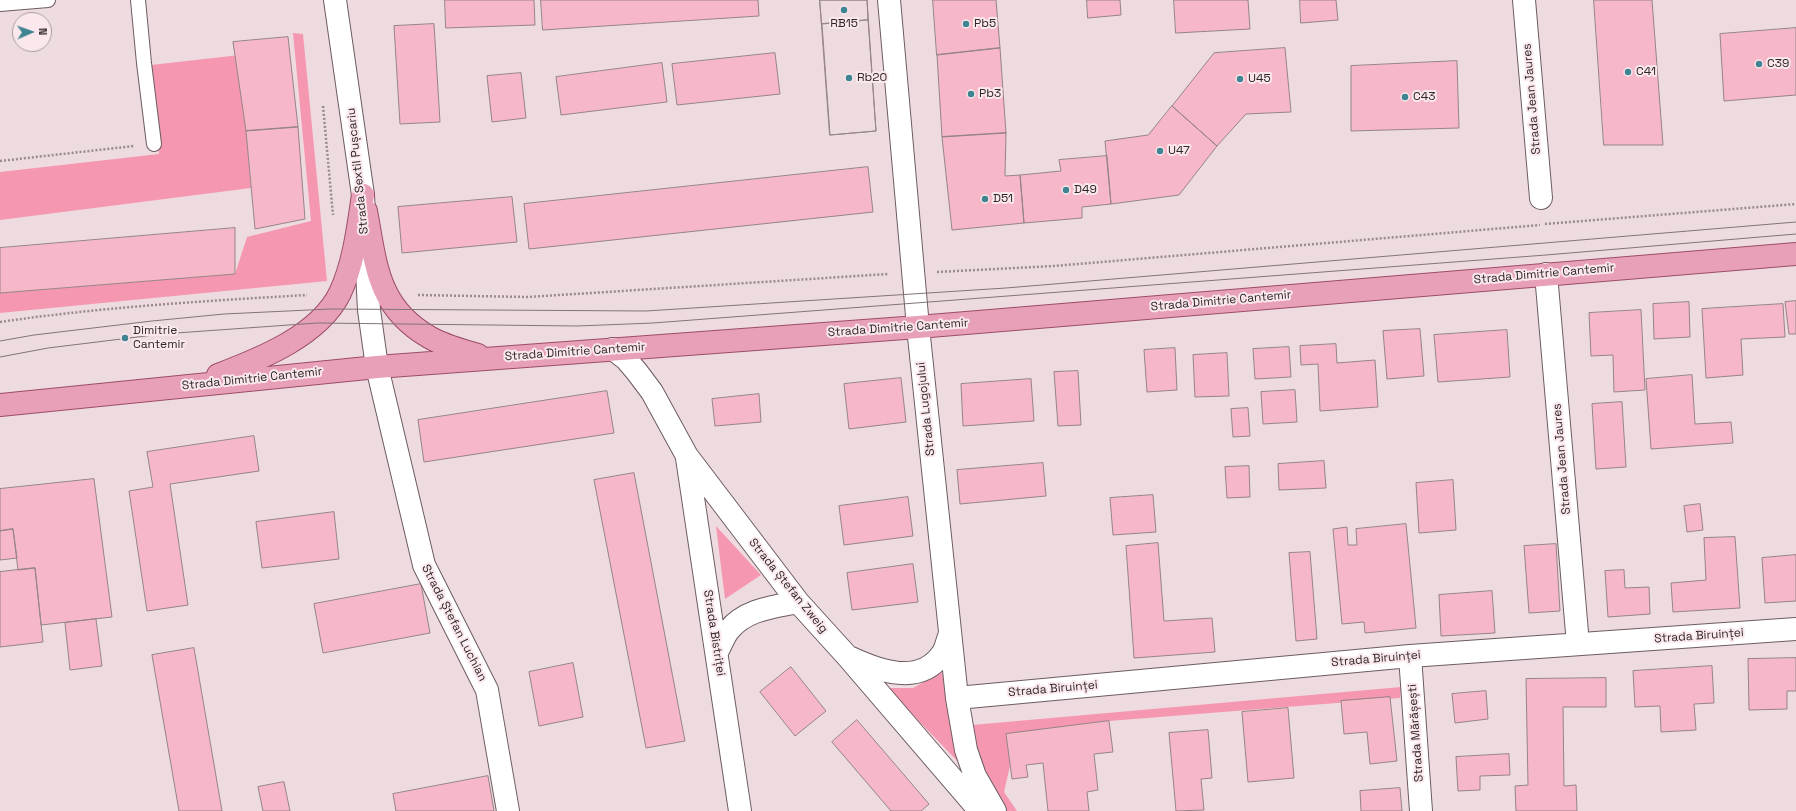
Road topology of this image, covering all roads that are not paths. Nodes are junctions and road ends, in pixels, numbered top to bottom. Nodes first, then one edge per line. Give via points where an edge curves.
1 (48, 0) edge
2 (138, 0) edge
3 (335, 0) edge
4 (889, 0) edge
5 (1524, 0) edge
6 (0, 4) edge
7 (154, 144) road end
8 (363, 196) junction
9 (1541, 198) dead end
10 (1796, 254) edge
11 (1546, 274) junction
12 (918, 327) junction
13 (613, 349) junction
14 (490, 359) junction
15 (377, 367) junction
16 (190, 385) junction
17 (0, 405) edge
18 (687, 456) junction
19 (798, 602) junction
20 (1796, 629) edge
21 (950, 634) junction
22 (1578, 644) junction
23 (717, 652) junction
24 (847, 656) junction
25 (1410, 656) junction
26 (957, 698) junction
27 (508, 811) edge
28 (740, 811) edge
29 (980, 811) edge
30 (995, 811) edge
31 (1422, 811) edge

1 - 6 lane
2 - 7 lane
3 - 8 street, Strada Sextil Pușcariu
4 - 12 street, Strada Lugojului
5 - 9 street, Strada Jean Jaures
8 - 14 main road via 378,273 395,310 429,337 448,346
8 - 15 street, Strada Sextil Pușcariu via 369,310
8 - 16 main road via 351,262 340,294 330,310 317,323 255,361
10 - 11 main road, Strada Dimitrie Cantemir
11 - 12 main road, Strada Dimitrie Cantemir
11 - 22 street, Strada Jean Jaures
12 - 13 main road, Strada Dimitrie Cantemir
12 - 21 street, Strada Lugojului
13 - 14 main road, Strada Dimitrie Cantemir
13 - 18 street, Strada Ștefan Zweig via 626,359 652,392
14 - 15 main road, Strada Dimitrie Cantemir
15 - 16 main road, Strada Dimitrie Cantemir
15 - 27 street, Strada Ștefan Luchian via 424,565 487,690
16 - 17 main road, Strada Dimitrie Cantemir
18 - 19 street, Strada Ștefan Zweig
18 - 23 street, Strada Bistriței
19 - 23 street via 754,612 741,618 728,630
19 - 24 street, Strada Ștefan Zweig
20 - 22 street, Strada Biruinței
21 - 24 street via 942,654 931,666 914,673 896,674
21 - 26 street, Strada Lugojului
22 - 25 street, Strada Biruinței
23 - 28 street, Strada Bistriței
24 - 29 street, Strada Ștefan Zweig
25 - 26 street, Strada Biruinței
25 - 31 street, Strada Mărășești
26 - 30 street, Strada Lugojului via 966,750 975,776

